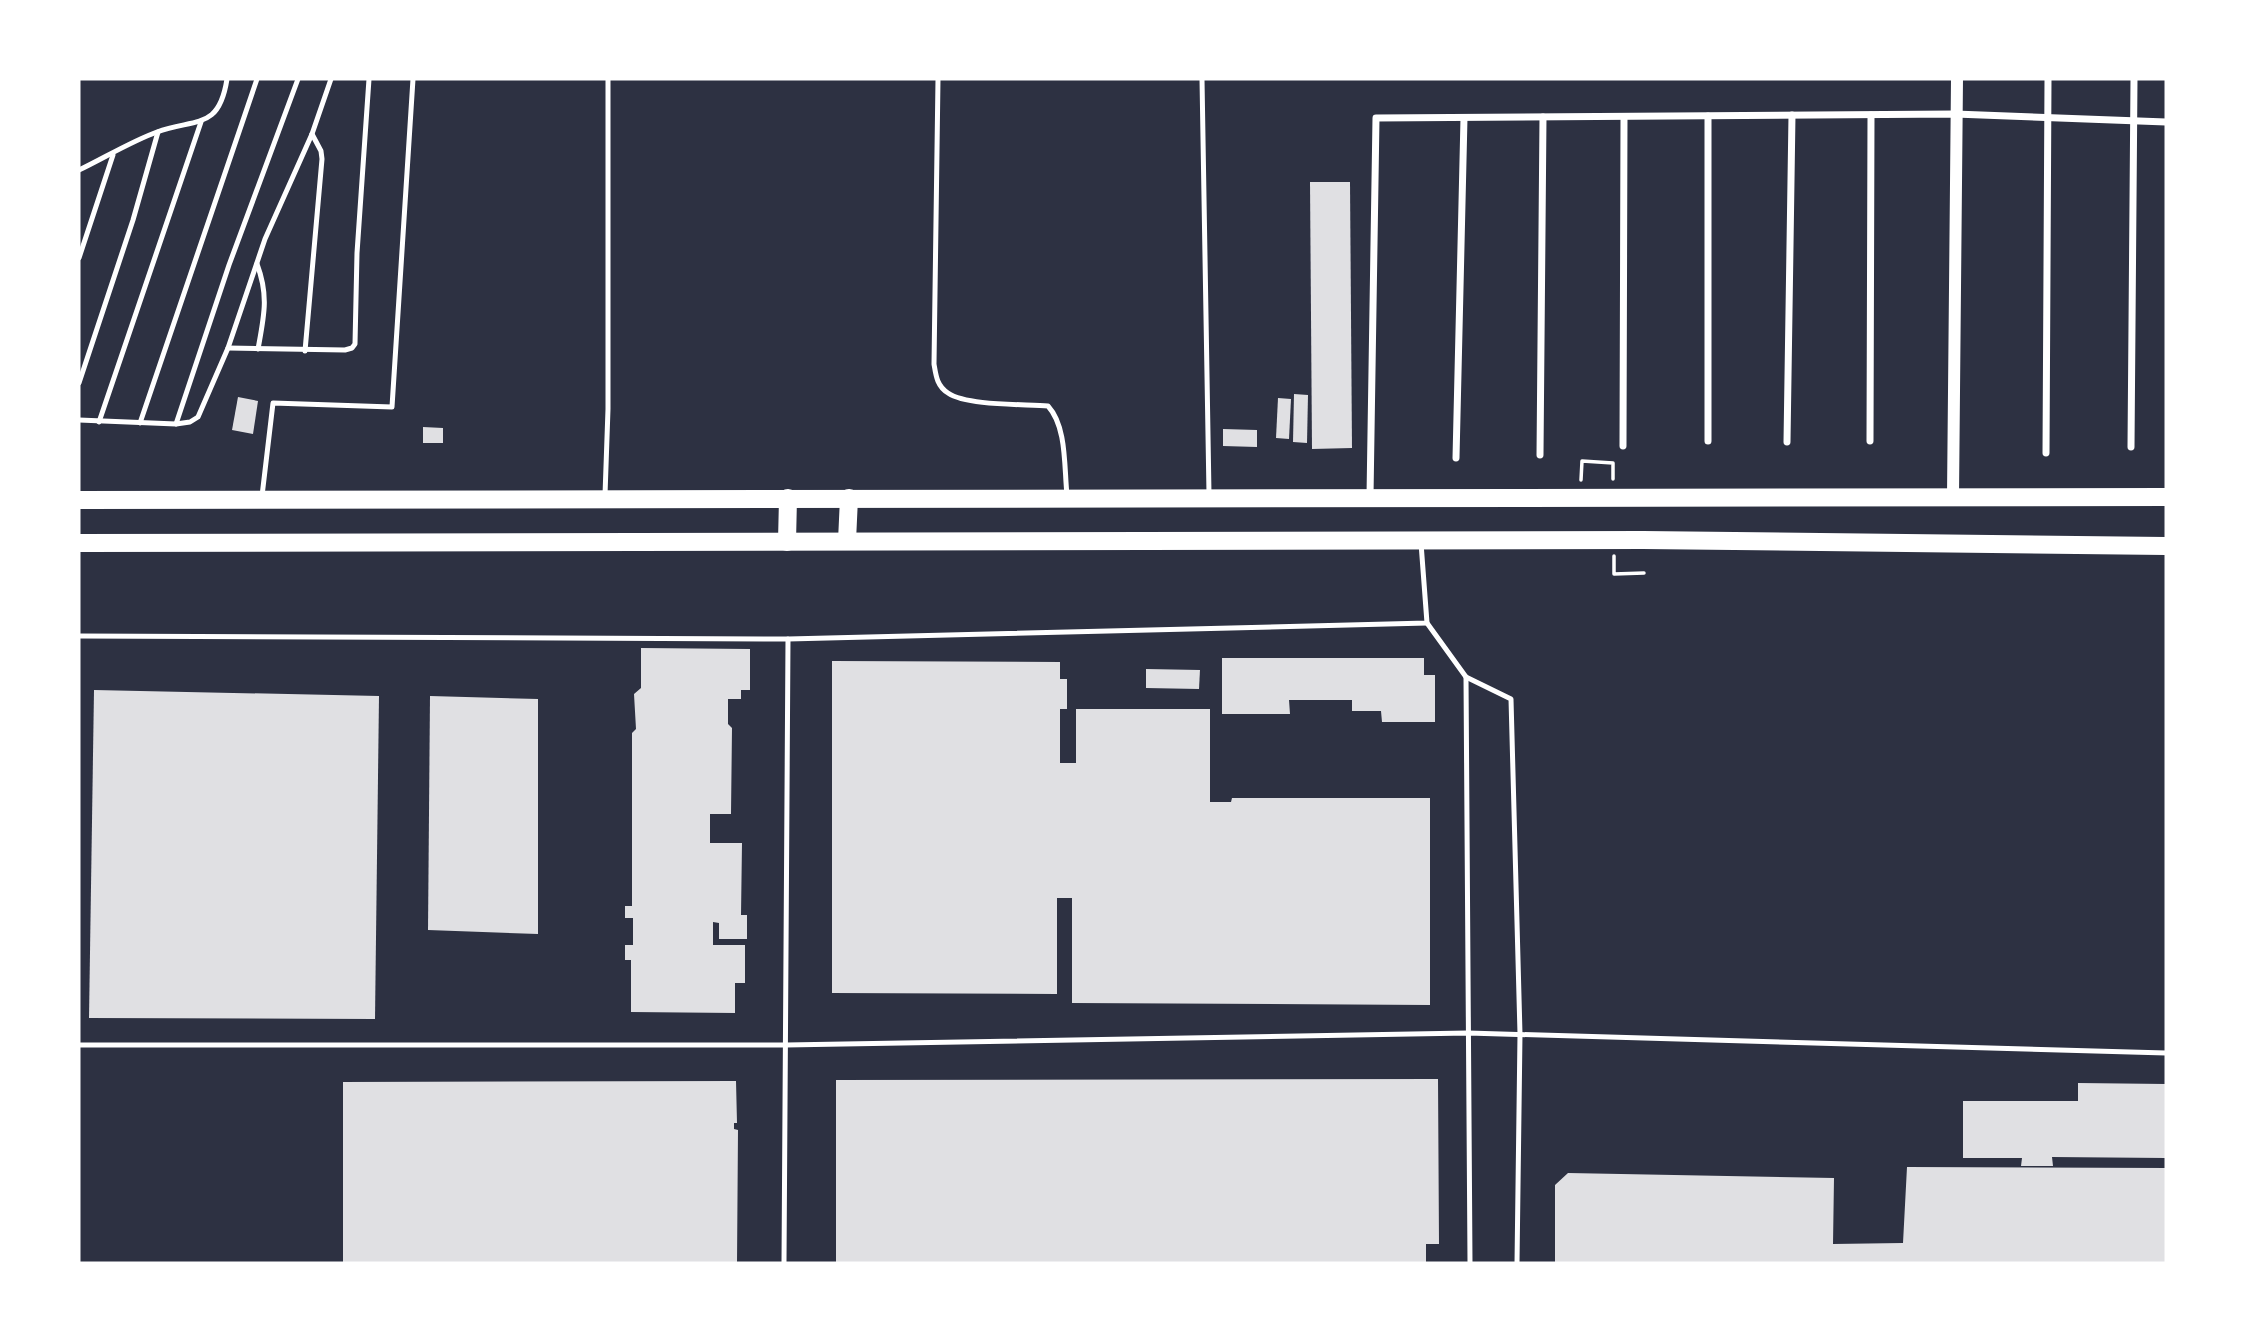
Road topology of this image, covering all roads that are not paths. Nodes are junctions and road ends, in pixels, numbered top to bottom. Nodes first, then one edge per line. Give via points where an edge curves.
1 (227, 79) edge
2 (257, 79) edge
3 (298, 79) edge
4 (331, 79) edge
5 (369, 79) edge
6 (413, 79) edge
7 (608, 79) edge
8 (938, 79) edge
9 (1202, 79) edge
10 (1957, 79) edge
11 (2048, 79) edge
12 (2134, 79) edge
13 (1955, 114) junction
14 (1792, 115) junction
15 (1871, 115) junction
16 (1709, 116) junction
17 (1543, 117) junction
18 (1624, 117) junction
19 (2048, 117) junction
20 (1464, 118) junction
21 (2134, 121) junction
22 (201, 122) junction
23 (2166, 122) edge
24 (158, 132) junction
25 (312, 134) junction
26 (113, 155) junction
27 (79, 170) edge
28 (79, 258) edge
29 (257, 264) junction
30 (228, 348) junction
31 (258, 349) junction
32 (305, 351) junction
33 (79, 383) edge
34 (79, 420) edge
35 (99, 422) junction
36 (140, 423) junction
37 (176, 424) junction
38 (1708, 441) dead end
39 (1870, 441) dead end
40 (1787, 442) dead end
41 (1623, 446) dead end
42 (2131, 447) dead end
43 (2046, 453) dead end
44 (1540, 455) dead end
45 (1456, 458) dead end
46 (1953, 496) junction
47 (1209, 497) junction
48 (1370, 497) junction
49 (2166, 497) edge
50 (788, 498) junction
51 (849, 498) junction
52 (1068, 498) junction
53 (262, 499) junction
54 (605, 499) junction
55 (79, 500) edge
56 (1420, 540) junction
57 (847, 541) junction
58 (787, 542) junction
59 (79, 543) edge
60 (2166, 546) edge
61 (1427, 623) junction
62 (79, 636) edge
63 (788, 639) junction
64 (1466, 677) junction
65 (1468, 1032) junction
66 (1520, 1034) junction
67 (79, 1045) edge
68 (786, 1045) junction
69 (2166, 1053) edge
70 (784, 1263) edge
71 (1470, 1263) edge
72 (1517, 1263) edge

1 - 22 lane via 222,103
2 - 36 lane
3 - 37 lane
4 - 25 lane
5 - 32 lane via 355,344 345,350
6 - 53 lane via 392,407 273,403
7 - 54 lane
8 - 52 lane via 937,383 949,394 973,401 1048,406 1056,415 1062,440
9 - 47 lane
10 - 13 street
11 - 19 street
12 - 21 street
13 - 15 street
13 - 19 street
13 - 46 street
14 - 15 street
14 - 16 street
14 - 40 street
15 - 39 street
16 - 18 street
16 - 38 street
17 - 18 street
17 - 20 street
17 - 44 street
18 - 41 street
19 - 21 street
19 - 43 street
20 - 45 street
20 - 48 street via 1376,118
21 - 23 street
21 - 42 street
22 - 24 lane
22 - 35 lane
24 - 26 lane
24 - 33 lane
25 - 29 lane
25 - 32 lane via 322,159
26 - 27 lane
26 - 28 lane
29 - 30 lane
29 - 31 lane via 266,305
30 - 31 lane
30 - 37 lane via 198,417
31 - 32 lane
34 - 35 lane
35 - 36 lane
36 - 37 lane
46 - 48 main road
46 - 49 main road
47 - 48 main road
47 - 52 main road
50 - 51 main road
50 - 54 main road
50 - 58 main road
51 - 52 main road
51 - 57 main road
53 - 54 main road
53 - 55 main road
56 - 57 main road
56 - 60 main road
56 - 61 lane
57 - 58 main road
58 - 59 main road
61 - 63 lane
61 - 64 lane
62 - 63 lane
63 - 68 lane
64 - 65 lane
64 - 66 lane via 1511,699
65 - 66 lane
65 - 68 lane
65 - 71 lane
66 - 69 lane
66 - 72 lane
67 - 68 lane
68 - 70 lane

